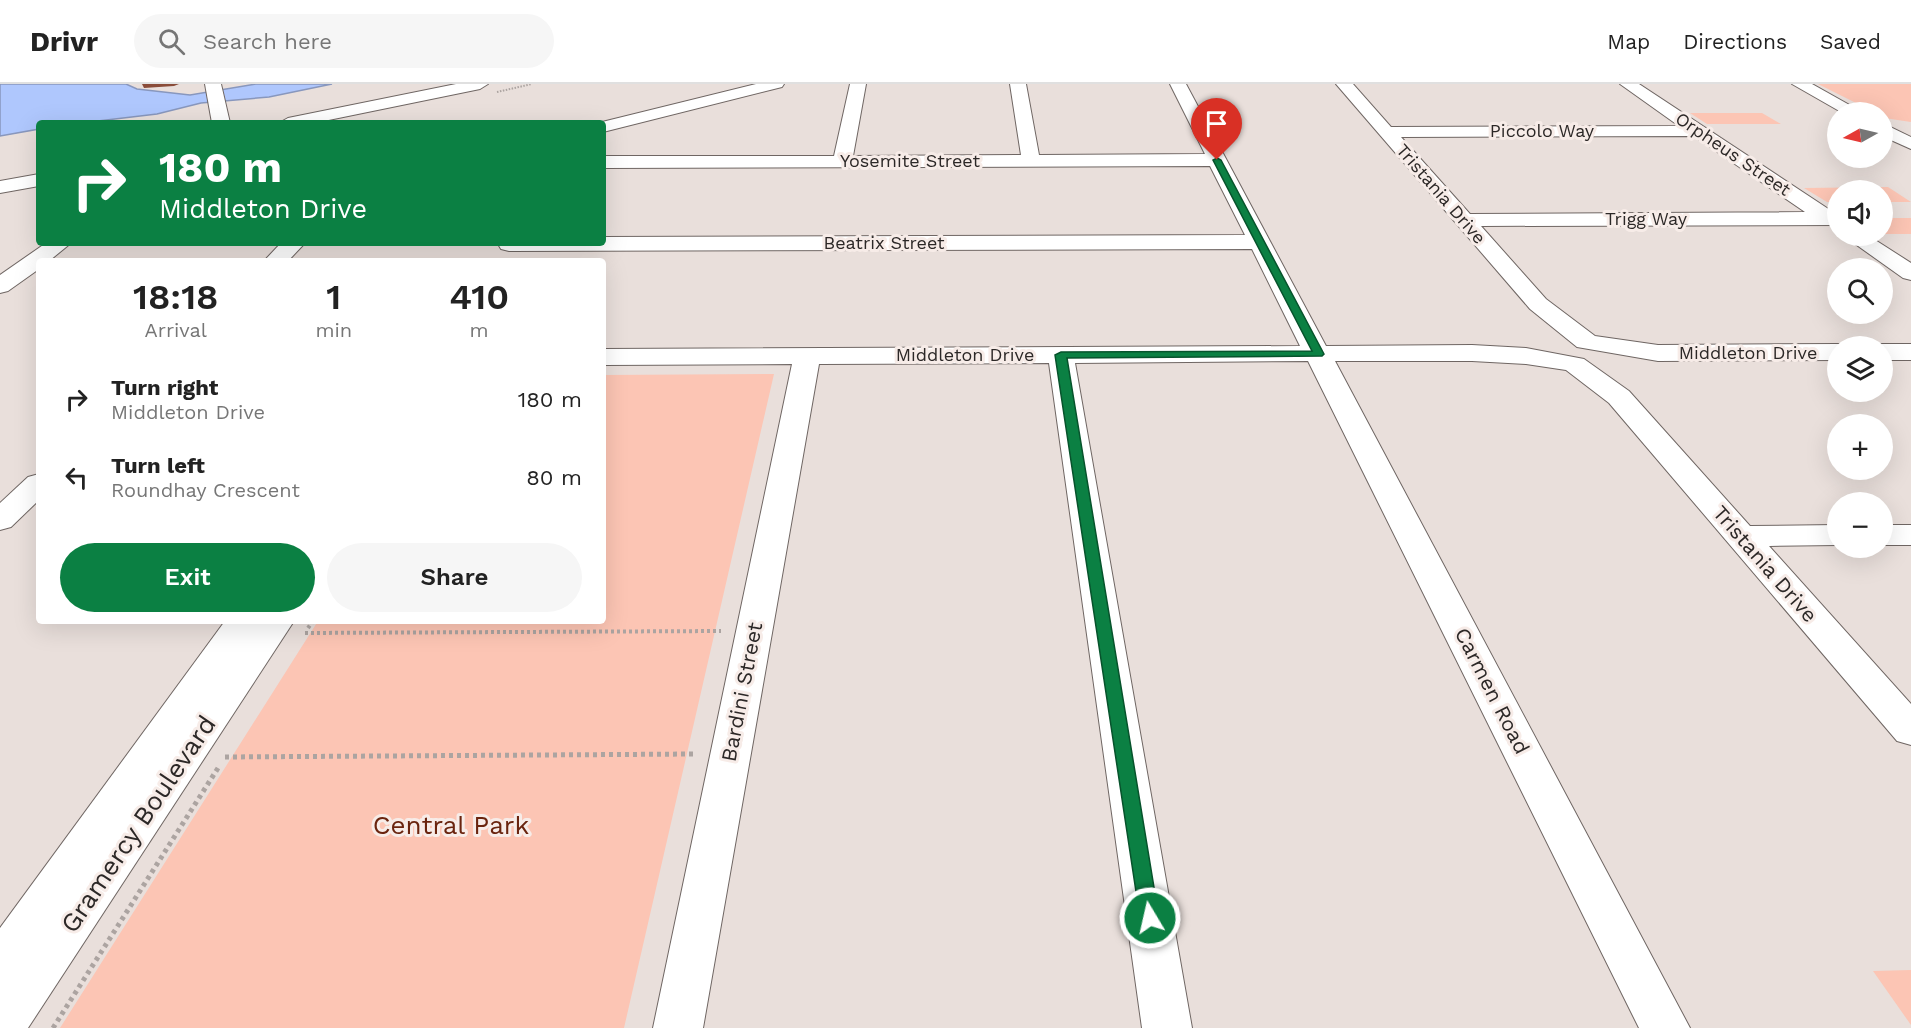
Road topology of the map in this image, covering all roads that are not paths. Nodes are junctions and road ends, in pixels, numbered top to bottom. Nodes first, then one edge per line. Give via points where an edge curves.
1 (480, 84) edge
2 (776, 84) edge
3 (857, 84) edge
4 (1018, 84) edge
5 (1178, 84) edge
6 (1344, 84) edge
7 (1628, 84) edge
8 (1800, 84) edge
9 (498, 86) dead end
10 (213, 93) edge
11 (1834, 102) edge
12 (220, 120) edge
13 (303, 120) edge
14 (348, 120) edge
15 (606, 126) edge
16 (1893, 129) edge
17 (1911, 130) edge
18 (1698, 131) junction
19 (1386, 132) junction
20 (1893, 134) edge
21 (1911, 144) edge
22 (1217, 160) junction
23 (842, 161) junction
24 (1031, 161) junction
25 (606, 162) edge
26 (36, 169) edge
27 (0, 176) edge
28 (36, 181) edge
29 (0, 187) edge
30 (1827, 217) edge
31 (1463, 220) junction
32 (1827, 221) edge
33 (1259, 242) junction
34 (56, 246) edge
35 (291, 246) edge
36 (1870, 246) edge
37 (518, 249) edge
38 (39, 258) edge
39 (278, 258) edge
40 (36, 260) edge
41 (1911, 273) edge
42 (0, 286) edge
43 (1570, 350) junction
44 (1827, 352) edge
45 (1893, 352) edge
46 (1911, 352) edge
47 (1658, 353) junction
48 (1319, 354) junction
49 (1061, 355) junction
50 (807, 356) junction
51 (606, 357) edge
52 (1609, 362) junction
53 (1619, 397) junction
54 (36, 486) edge
55 (0, 520) edge
56 (1827, 535) edge
57 (1893, 535) edge
58 (1911, 535) edge
59 (1741, 536) junction
60 (242, 624) edge
61 (293, 632) edge
62 (1911, 730) edge
63 (0, 967) edge
64 (0, 1027) edge
65 (678, 1028) edge
66 (1167, 1028) edge
67 (1665, 1028) edge

1 - 13 street
2 - 15 street
3 - 23 street
4 - 24 street
5 - 22 street, Carmen Road
6 - 19 street, Tristania Drive
7 - 18 street, Orpheus Street
8 - 11 street
9 - 14 street
10 - 12 street
16 - 17 street
18 - 19 street, Piccolo Way
18 - 30 street, Orpheus Street
19 - 31 street, Tristania Drive
20 - 21 street
22 - 24 street, Yosemite Street
22 - 33 street, Carmen Road
23 - 24 street, Yosemite Street
23 - 25 street, Yosemite Street
26 - 27 street
28 - 29 street
31 - 32 street, Trigg Way
31 - 43 street, Tristania Drive via 1538,304 1553,333
33 - 37 street, Beatrix Street
33 - 48 street, Carmen Road
34 - 38 street
35 - 39 street
36 - 41 street
40 - 42 street
43 - 47 street, Middleton Drive
43 - 48 street, Middleton Drive via 1526,356
43 - 52 street via 1608,353
43 - 53 street, Tristania Drive
44 - 47 street, Middleton Drive
45 - 46 street
47 - 52 street, Middleton Drive
48 - 49 street, Middleton Drive
48 - 67 street, Carmen Road
49 - 50 street, Middleton Drive
49 - 66 street
50 - 51 street, Middleton Drive
50 - 65 street, Bardini Street
52 - 53 street, Tristania Drive
53 - 59 street, Tristania Drive
54 - 55 street
56 - 59 street
57 - 58 street
59 - 62 street, Tristania Drive
60 - 63 street, Gramercy Boulevard
61 - 64 street, Gramercy Boulevard

